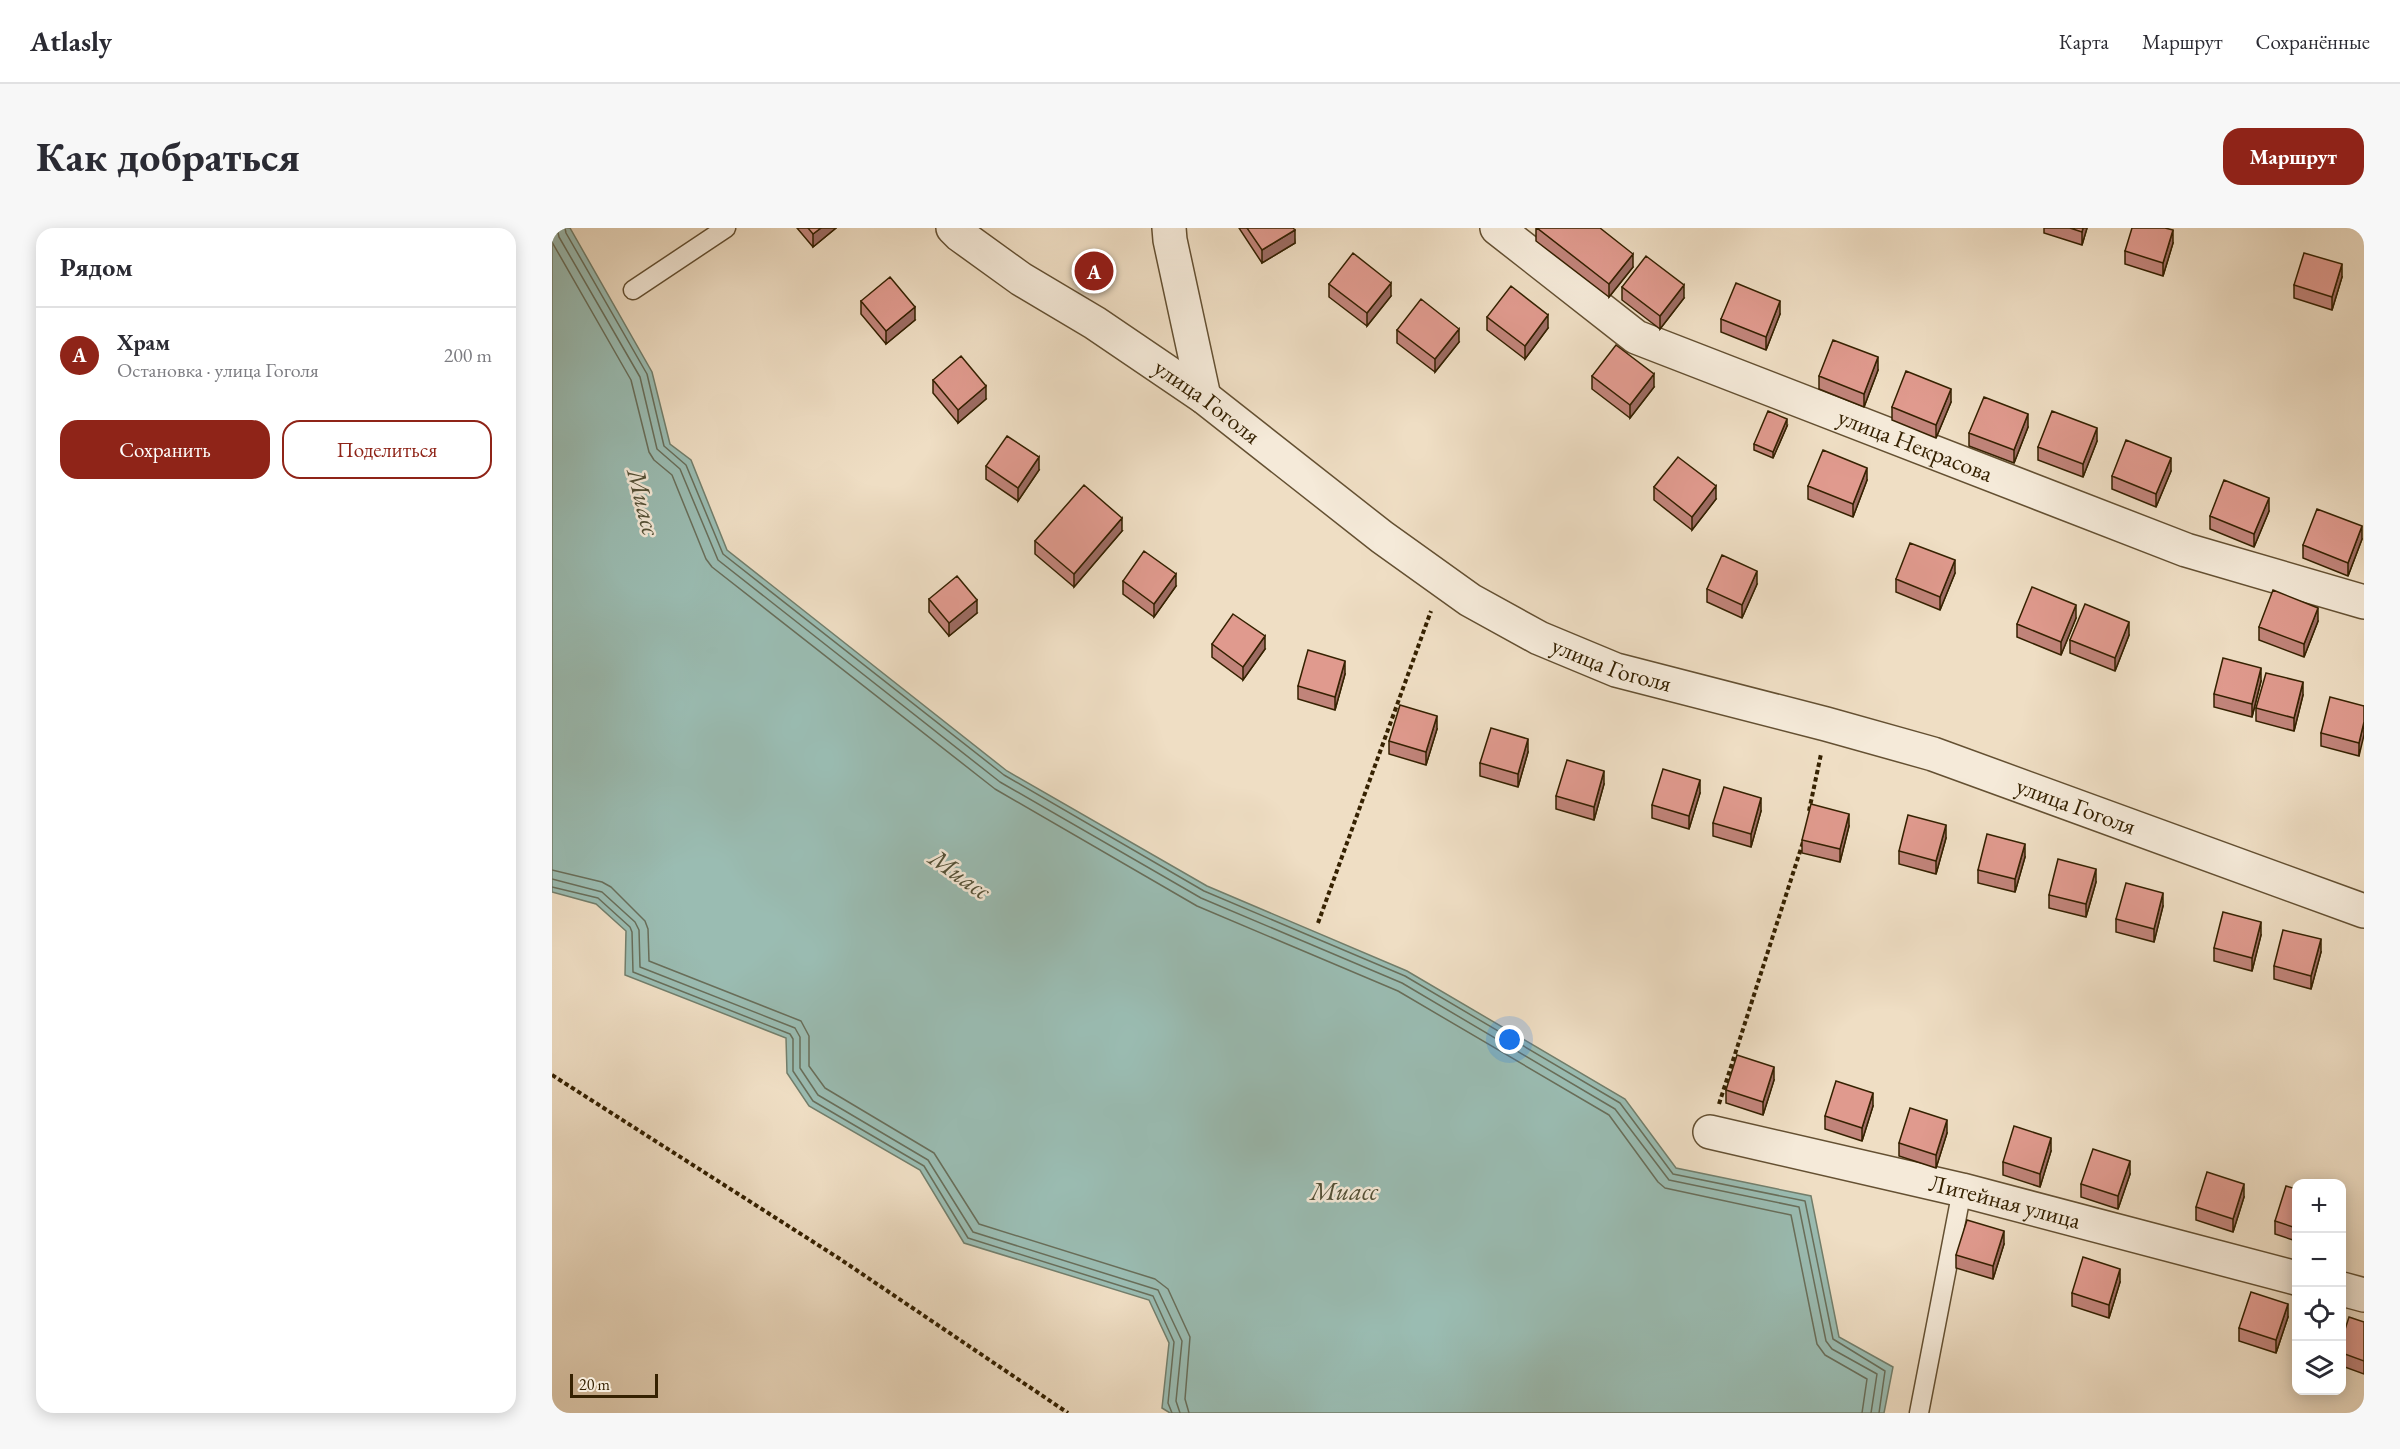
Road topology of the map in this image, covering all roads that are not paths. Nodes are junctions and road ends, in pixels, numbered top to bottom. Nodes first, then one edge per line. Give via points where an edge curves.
1 (726, 228) edge
2 (953, 228) edge
3 (1169, 228) edge
4 (1497, 228) edge
5 (633, 290) dead end
6 (1204, 397) junction
7 (2364, 602) edge
8 (2364, 911) edge
9 (1710, 1132) road end
10 (1962, 1190) junction
11 (2292, 1277) edge
12 (2346, 1291) edge
13 (2364, 1295) edge
14 (1919, 1413) edge

1 - 5 lane
2 - 6 street, улица Гоголя via 1022,279
3 - 6 street
4 - 7 street, улица Некрасова via 1636,337 2186,550
6 - 8 street, улица Гоголя via 1442,581 1539,638 1617,670 1934,754
9 - 10 street, Литейная улица
10 - 11 street, Литейная улица
10 - 14 lane
12 - 13 street

